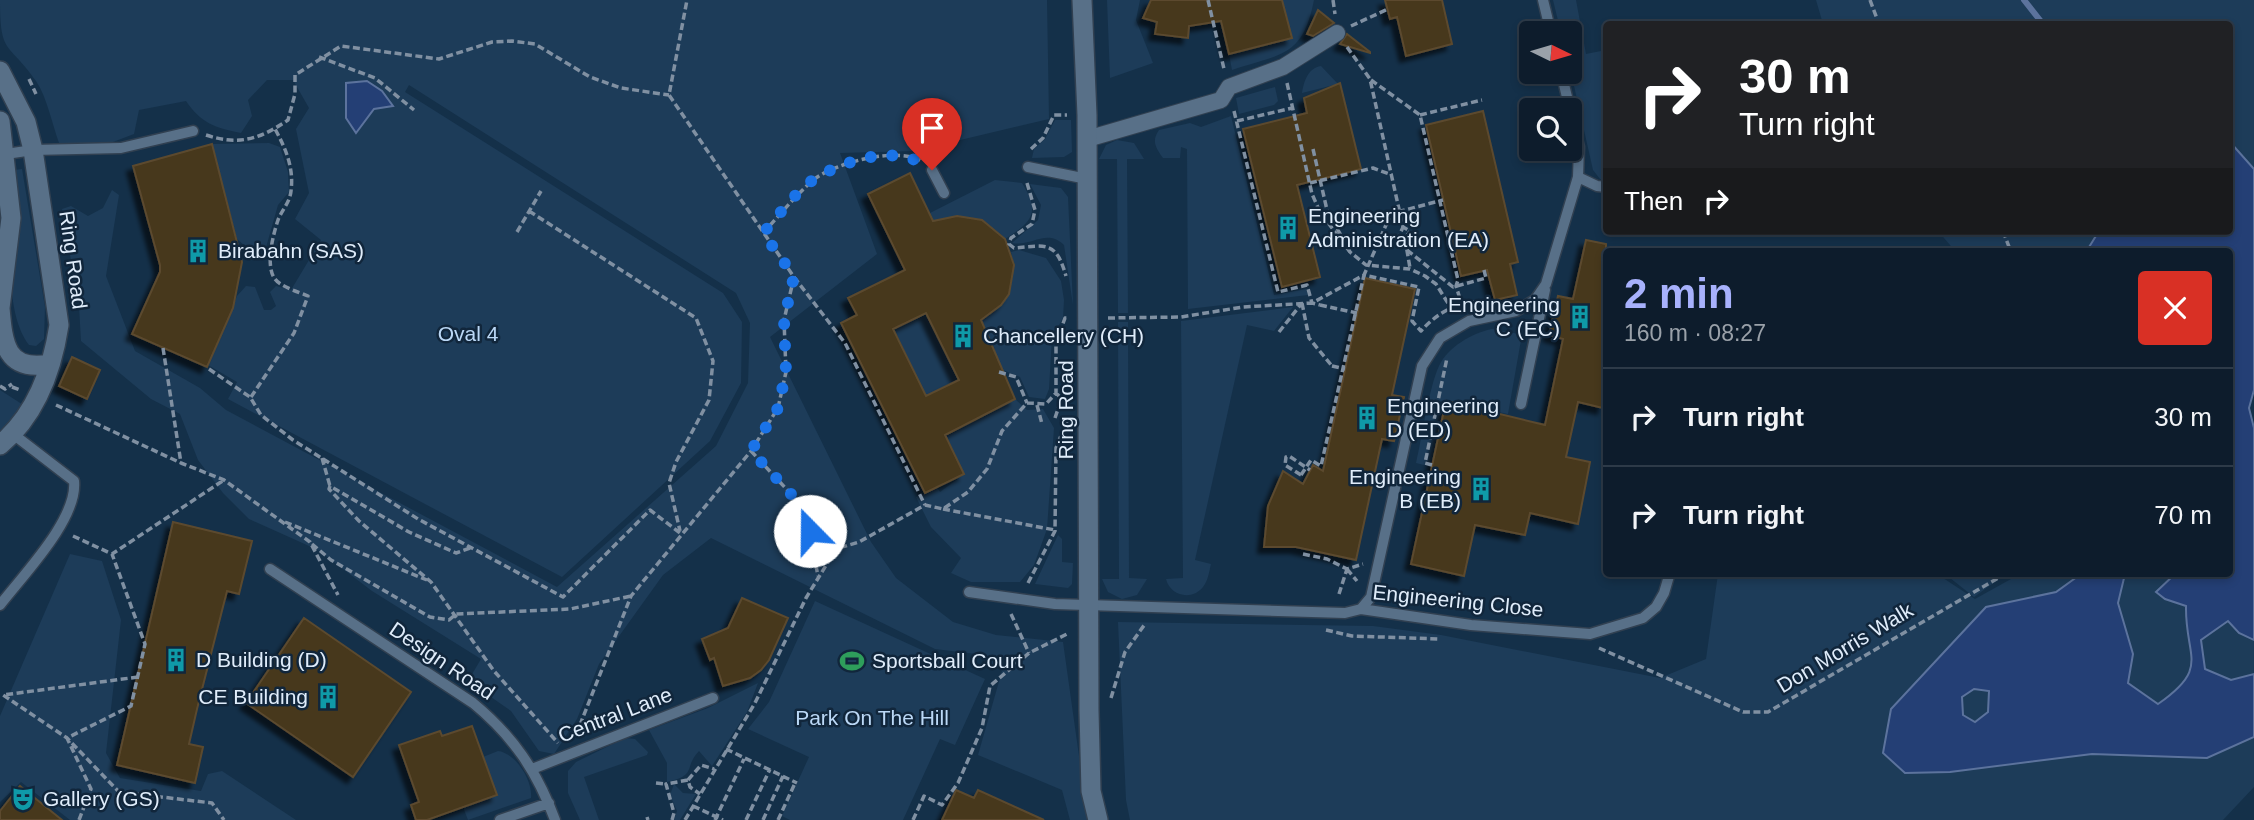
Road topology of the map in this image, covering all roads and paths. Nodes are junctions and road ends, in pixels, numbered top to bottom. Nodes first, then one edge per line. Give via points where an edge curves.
1 (687, 0) edge
2 (1082, 0) edge
3 (1208, 0) edge
4 (1333, 0) edge
5 (1543, 0) edge
6 (1870, 0) edge
7 (1388, 9) dead end
8 (1548, 21) edge
9 (1878, 21) edge
10 (1337, 33) junction
11 (319, 57) junction
12 (1283, 67) junction
13 (0, 71) edge
14 (1370, 79) junction
15 (1564, 84) edge
16 (1229, 88) junction
17 (669, 95) junction
18 (1482, 100) dead end
19 (1292, 108) junction
20 (414, 110) dead end
21 (1069, 115) dead end
22 (1420, 115) junction
23 (0, 121) edge
24 (1237, 121) junction
25 (275, 129) junction
26 (193, 131) joint
27 (1087, 139) junction
28 (1031, 149) dead end
29 (1313, 149) dead end
30 (33, 150) junction
31 (3, 159) edge
32 (1028, 167) dead end
33 (932, 170) joint
34 (1392, 175) junction
35 (1578, 177) junction
36 (1087, 178) junction
37 (9, 183) junction
38 (1027, 183) dead end
39 (1310, 183) junction
40 (1603, 187) edge
41 (541, 191) dead end
42 (944, 193) dead end
43 (1442, 200) junction
44 (529, 211) junction
45 (1401, 211) junction
46 (517, 232) dead end
47 (0, 233) edge
48 (763, 233) junction
49 (1407, 250) junction
50 (1350, 252) junction
51 (1366, 265) junction
52 (1410, 269) junction
53 (1484, 270) dead end
54 (1364, 275) junction
55 (794, 276) junction
56 (1067, 279) dead end
57 (1546, 284) junction
58 (1456, 286) junction
59 (1461, 302) dead end
60 (1302, 303) junction
61 (1312, 303) junction
62 (1066, 305) dead end
63 (0, 308) edge
64 (1451, 308) dead end
65 (1357, 313) dead end
66 (1065, 318) junction
67 (1072, 318) dead end
68 (1100, 318) dead end
69 (1421, 331) dead end
70 (1279, 332) dead end
71 (163, 348) dead end
72 (1449, 349) dead end
73 (50, 364) junction
74 (209, 369) dead end
75 (1345, 369) dead end
76 (999, 372) dead end
77 (12, 378) dead end
78 (0, 386) edge
79 (1056, 393) junction
80 (250, 397) junction
81 (1061, 400) junction
82 (47, 401) dead end
83 (1027, 403) junction
84 (1521, 404) dead end
85 (1037, 405) junction
86 (1055, 418) dead end
87 (1042, 424) dead end
88 (7, 440) edge
89 (751, 451) junction
90 (321, 457) junction
91 (181, 463) junction
92 (1432, 465) dead end
93 (1310, 470) dead end
94 (224, 480) junction
95 (330, 486) junction
96 (925, 506) junction
97 (943, 509) junction
98 (280, 520) junction
99 (1055, 531) junction
100 (680, 533) junction
101 (71, 535) dead end
102 (310, 542) junction
103 (470, 548) junction
104 (112, 554) junction
105 (1303, 554) dead end
106 (1368, 565) dead end
107 (270, 569) dead end
108 (1347, 569) junction
109 (818, 576) junction
110 (1669, 577) edge
111 (2000, 577) edge
112 (431, 582) junction
113 (1360, 585) dead end
114 (1020, 586) dead end
115 (969, 592) dead end
116 (1339, 594) dead end
117 (631, 596) junction
118 (0, 605) edge
119 (1090, 605) junction
120 (1361, 609) junction
121 (456, 614) junction
122 (1011, 614) dead end
123 (1147, 622) dead end
124 (354, 624) junction
125 (1314, 627) dead end
126 (1074, 631) dead end
127 (1590, 634) junction
128 (1444, 639) dead end
129 (1029, 653) junction
130 (138, 677) junction
131 (3, 695) junction
132 (713, 698) dead end
133 (0, 704) edge
134 (1108, 707) dead end
135 (67, 738) junction
136 (726, 749) junction
137 (568, 755) junction
138 (744, 758) junction
139 (699, 759) dead end
140 (701, 765) junction
141 (532, 769) junction
142 (715, 769) junction
143 (770, 769) junction
144 (783, 776) junction
145 (688, 780) junction
146 (656, 783) dead end
147 (666, 785) junction
148 (700, 794) junction
149 (549, 803) junction
150 (693, 806) junction
151 (716, 818) edge
152 (79, 820) edge
153 (224, 820) edge
154 (500, 820) edge
155 (555, 820) edge
156 (671, 820) edge
157 (685, 820) edge
158 (723, 820) edge
159 (746, 820) edge
160 (763, 820) edge
161 (778, 820) edge
162 (913, 820) edge
163 (1098, 820) edge

1 - 17 path
2 - 27 street, Ring Road
3 - 16 path
4 - 10 path
5 - 8 lane
6 - 9 path
7 - 10 path
10 - 12 street
10 - 14 path
11 - 17 path via 341,46 439,60 492,42 512,41 535,44 590,77 621,88
11 - 20 path via 375,78
11 - 25 path via 295,75 288,120
12 - 16 street
12 - 19 path
13 - 30 street, Ring Road via 26,121
14 - 22 path
14 - 34 path
15 - 35 lane via 1579,147
16 - 24 path
16 - 27 street via 1221,100
17 - 48 path
18 - 22 path
19 - 24 path
19 - 39 path
21 - 28 path via 1054,115 1043,138
22 - 43 path
23 - 31 street
24 - 61 path via 1278,292 1307,285
25 - 26 path via 244,142
25 - 80 path via 287,151 292,175 291,195 278,220 270,261 277,282 308,296 294,333
26 - 30 lane via 121,148
27 - 36 street, Ring Road
29 - 50 path, bridge via 1327,209
30 - 31 lane
30 - 73 street, Ring Road via 58,307
31 - 37 street
32 - 36 lane
33 - 42 lane
33 - 48 path via 918,159 891,154 860,160 814,179
34 - 39 path via 1373,168
34 - 45 path
35 - 40 lane
35 - 57 lane
36 - 119 street, Ring Road
37 - 47 street
37 - 63 street via 11,218
38 - 56 path via 1035,210 1032,224 1009,244 1014,248 1052,248 1060,255
39 - 50 path via 1320,212
41 - 44 path
43 - 45 path
43 - 58 path
44 - 46 path
44 - 100 path via 696,318 713,361 709,400 669,483
45 - 49 path via 1403,228 1410,231 1405,239
45 - 51 path via 1386,225
48 - 55 path
49 - 52 path
49 - 58 path
50 - 51 path
51 - 52 path
51 - 54 path
52 - 64 path via 1436,284
53 - 58 path via 1486,278
54 - 61 path
54 - 69 path via 1419,287 1412,321
54 - 93 path, bridge via 1321,466 1311,460 1301,475 1285,465 1286,457 1289,456
55 - 89 path via 784,320 786,372 778,408
55 - 96 path via 845,343
57 - 84 lane
57 - 120 lane via 1535,300 1516,312 1469,321 1440,338 1422,366 1371,597
58 - 59 path
60 - 61 path
60 - 68 path via 1181,317
60 - 70 path
60 - 75 path, bridge via 1309,338 1332,366
61 - 65 path, bridge
62 - 66 path
63 - 73 street via 2,343 18,363 33,367
66 - 67 path
66 - 79 path via 1056,342
71 - 91 path
72 - 92 path via 1425,463
73 - 88 street, Ring Road via 32,411
74 - 80 path
76 - 83 path via 1016,377
77 - 78 path via 12,387
79 - 81 path
79 - 85 path via 1046,404
80 - 90 path via 261,415
81 - 86 path
81 - 99 path via 1068,404 1069,412 1056,448
82 - 91 path
83 - 85 path
83 - 97 path via 1002,431 980,477
85 - 87 path
88 - 118 lane via 74,481 75,493 69,511
89 - 100 path
89 - 109 path via 805,509
90 - 95 path
90 - 103 path
91 - 94 path
94 - 98 path
94 - 104 path
95 - 103 path via 456,553
95 - 112 path via 359,521
96 - 97 path
96 - 109 path via 859,542 836,549
97 - 99 path
98 - 102 path
98 - 112 path
99 - 114 path via 1028,583
100 - 103 path via 650,510 563,597
100 - 117 path
101 - 104 path
102 - 121 path via 331,560 430,617 449,620
102 - 124 path
104 - 130 path via 145,644
105 - 108 path
106 - 108 path
107 - 124 lane, Design Road
108 - 113 path
108 - 116 path
109 - 136 path via 755,703
110 - 127 lane, Engineering Close via 1656,607 1643,618
111 - 127 path, Don Morris Walk via 1768,712 1743,712 1591,644
112 - 121 path
115 - 119 lane, Engineering Close
117 - 121 path via 570,608
117 - 137 path
119 - 120 lane, Engineering Close via 1345,613
119 - 163 street, Ring Road via 1091,791
120 - 127 lane, Engineering Close via 1471,625
121 - 137 path via 494,671
122 - 129 path
123 - 134 path via 1125,652
124 - 141 lane, Design Road via 473,703 503,728
125 - 128 path via 1352,636
126 - 129 path
129 - 162 path via 990,686 982,727 958,783 942,805 924,796
130 - 131 path
130 - 135 path via 131,706
131 - 133 path
131 - 135 path
132 - 137 lane, Central Lane
135 - 152 path via 91,789
135 - 153 path via 119,792 212,803
136 - 138 path
136 - 142 path
137 - 141 lane, Central Lane
138 - 143 path
138 - 151 path
139 - 140 path
140 - 142 path
140 - 145 path
141 - 149 lane, Design Road
142 - 148 path
143 - 144 path
143 - 159 path
144 - 160 path
144 - 161 path via 796,782
145 - 147 path
145 - 148 path
146 - 147 path
147 - 156 path via 674,813
148 - 150 path
149 - 154 lane
149 - 155 lane, Design Road
150 - 151 path
150 - 157 path
151 - 158 path

